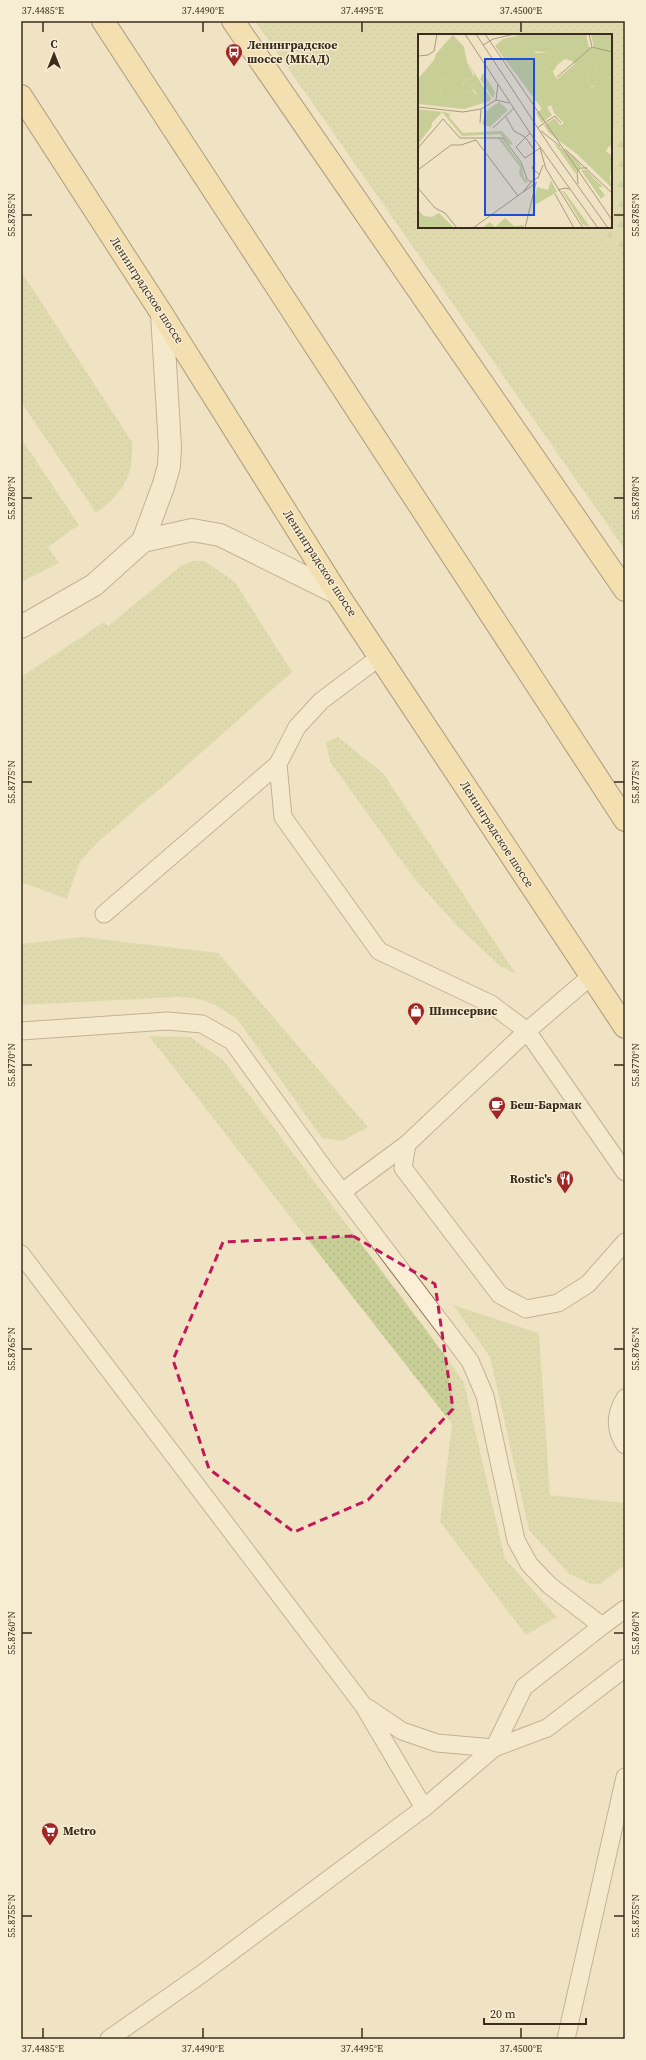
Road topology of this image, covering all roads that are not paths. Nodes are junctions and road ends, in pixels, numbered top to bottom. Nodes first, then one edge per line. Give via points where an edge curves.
1 (103, 21) edge
2 (233, 21) edge
3 (21, 96) edge
4 (162, 314) junction
5 (143, 541) junction
6 (625, 590) edge
7 (337, 593) junction
8 (21, 627) edge
9 (381, 656) junction
10 (278, 764) junction
11 (625, 820) edge
12 (104, 914) dead end
13 (590, 977) junction
14 (625, 1027) edge
15 (21, 1031) edge
16 (527, 1031) junction
17 (407, 1144) junction
18 (625, 1172) edge
19 (342, 1192) junction
20 (625, 1242) edge
21 (21, 1254) edge
22 (625, 1398) edge
23 (625, 1445) edge
24 (625, 1609) edge
25 (602, 1626) junction
26 (625, 1668) edge
27 (363, 1704) junction
28 (494, 1748) junction
29 (625, 1777) edge
30 (424, 1808) junction
31 (109, 2039) edge
32 (566, 2039) edge

1 - 11 main road
2 - 6 main road
3 - 4 main road, Ленинградское шоссе
4 - 5 street via 170,453 164,484
4 - 7 main road, Ленинградское шоссе
5 - 7 street via 192,530 220,535
5 - 8 street via 94,585
7 - 9 main road, Ленинградское шоссе
9 - 10 lane via 316,706 297,727
9 - 13 main road, Ленинградское шоссе
10 - 12 lane
10 - 16 lane via 283,817 379,951 491,1004
13 - 14 main road, Ленинградское шоссе
13 - 16 lane
15 - 19 lane via 167,1021 202,1024 232,1040
16 - 17 lane
16 - 18 lane
17 - 19 lane
17 - 20 lane via 403,1168 500,1295 526,1309 558,1303 588,1284
19 - 25 lane via 470,1362 485,1396 516,1540 529,1564 549,1585
21 - 27 lane
22 - 23 lane via 617,1420 619,1436
24 - 25 lane
25 - 28 lane via 524,1687
26 - 28 lane via 547,1728
27 - 28 lane via 402,1731 437,1743
27 - 30 lane
28 - 30 lane
29 - 32 lane
30 - 31 lane via 203,1973

